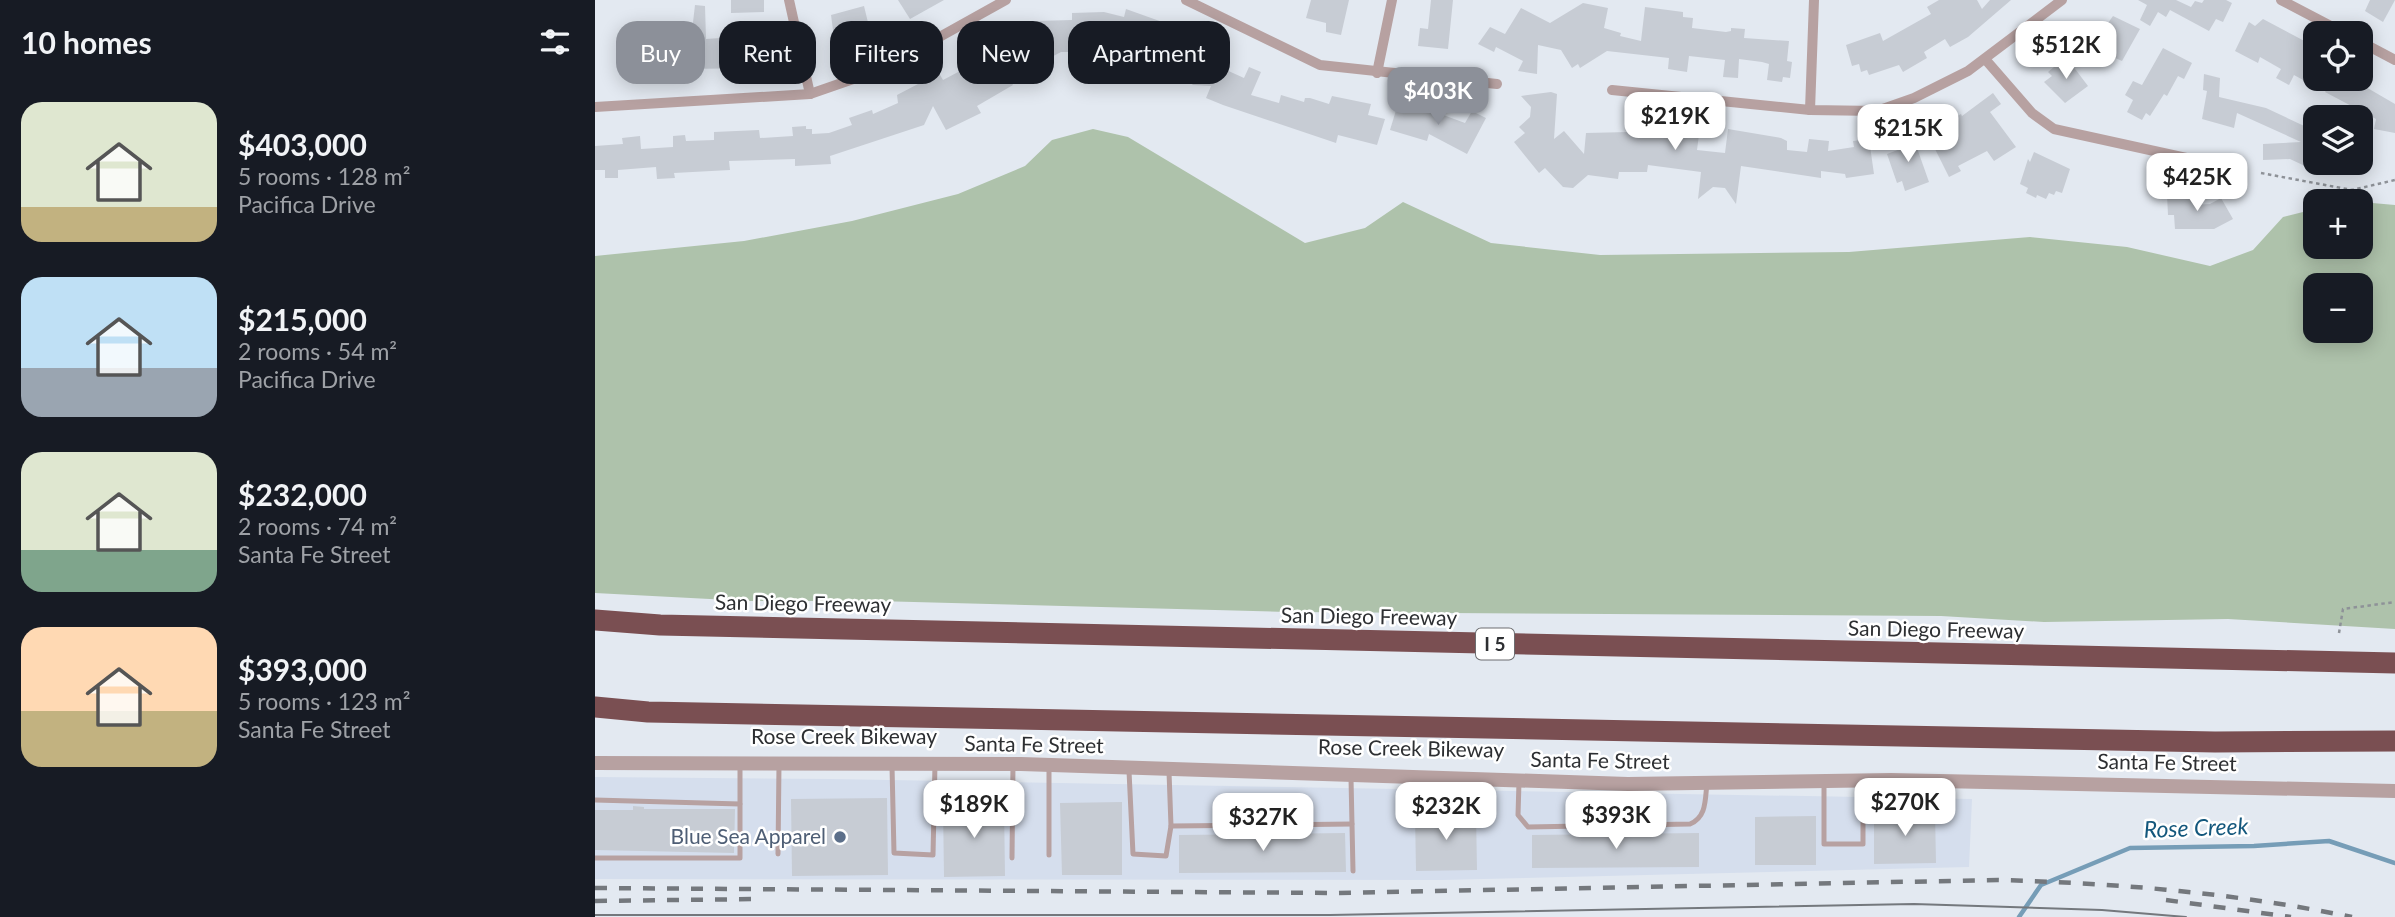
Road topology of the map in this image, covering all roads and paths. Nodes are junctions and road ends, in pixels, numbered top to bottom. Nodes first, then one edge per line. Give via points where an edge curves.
1 (789, 0) edge
2 (1006, 0) edge
3 (1186, 0) edge
4 (1392, 0) edge
5 (1814, 0) edge
6 (2061, 0) edge
7 (2281, 0) edge
8 (2321, 21) edge
9 (2373, 48) edge
10 (1985, 59) junction
11 (2395, 60) edge
12 (1377, 73) junction
13 (1497, 84) dead end
14 (1612, 90) dead end
15 (810, 94) junction
16 (595, 107) edge
17 (1810, 110) junction
18 (2209, 163) dead end
19 (2261, 173) dead end
20 (2395, 180) edge
21 (2395, 602) edge
22 (595, 620) edge
23 (2339, 633) dead end
24 (2395, 663) edge
25 (595, 707) edge
26 (2395, 741) edge
27 (595, 763) edge
28 (740, 764) junction
29 (779, 764) junction
30 (891, 764) junction
31 (935, 764) junction
32 (1013, 764) junction
33 (1049, 765) junction
34 (1129, 768) junction
35 (1168, 769) junction
36 (1351, 775) junction
37 (1520, 780) junction
38 (1864, 780) junction
39 (1824, 781) junction
40 (1707, 783) junction
41 (2395, 790) edge
42 (595, 800) edge
43 (740, 804) junction
44 (1352, 824) junction
45 (1171, 826) junction
46 (778, 854) dead end
47 (1049, 855) dead end
48 (595, 858) edge
49 (1012, 858) dead end
50 (1353, 872) dead end

1 - 15 street
2 - 15 street via 882,69
3 - 12 street via 1320,65
4 - 12 street
5 - 17 street
6 - 10 street
7 - 8 street
9 - 11 street
10 - 17 street via 1914,98 1877,111
10 - 18 street via 2032,113 2054,129
12 - 13 street
14 - 17 street
15 - 16 street
19 - 20 path via 2352,190
21 - 23 path via 2343,609
22 - 24 highway, San Diego Freeway / I 5 via 687,626
25 - 26 highway via 648,712
27 - 28 street, Santa Fe Street
28 - 29 street, Santa Fe Street
28 - 43 lane
29 - 30 street, Santa Fe Street
29 - 46 lane
30 - 31 street, Santa Fe Street
30 - 31 lane via 894,853 933,855
31 - 32 street, Santa Fe Street
32 - 33 street, Santa Fe Street
32 - 49 lane
33 - 34 street, Santa Fe Street
33 - 47 lane
34 - 35 street, Santa Fe Street
34 - 45 lane via 1133,854 1165,856
35 - 36 street, Santa Fe Street
35 - 45 lane
36 - 37 street, Santa Fe Street
36 - 44 lane
37 - 40 street, Santa Fe Street
37 - 40 lane via 1518,815 1528,827 1690,824 1703,813
38 - 39 street, Santa Fe Street
38 - 39 lane via 1863,844 1824,844
38 - 41 street, Santa Fe Street
39 - 40 street, Santa Fe Street
42 - 43 lane
43 - 48 lane via 740,858
44 - 45 lane
44 - 50 lane

